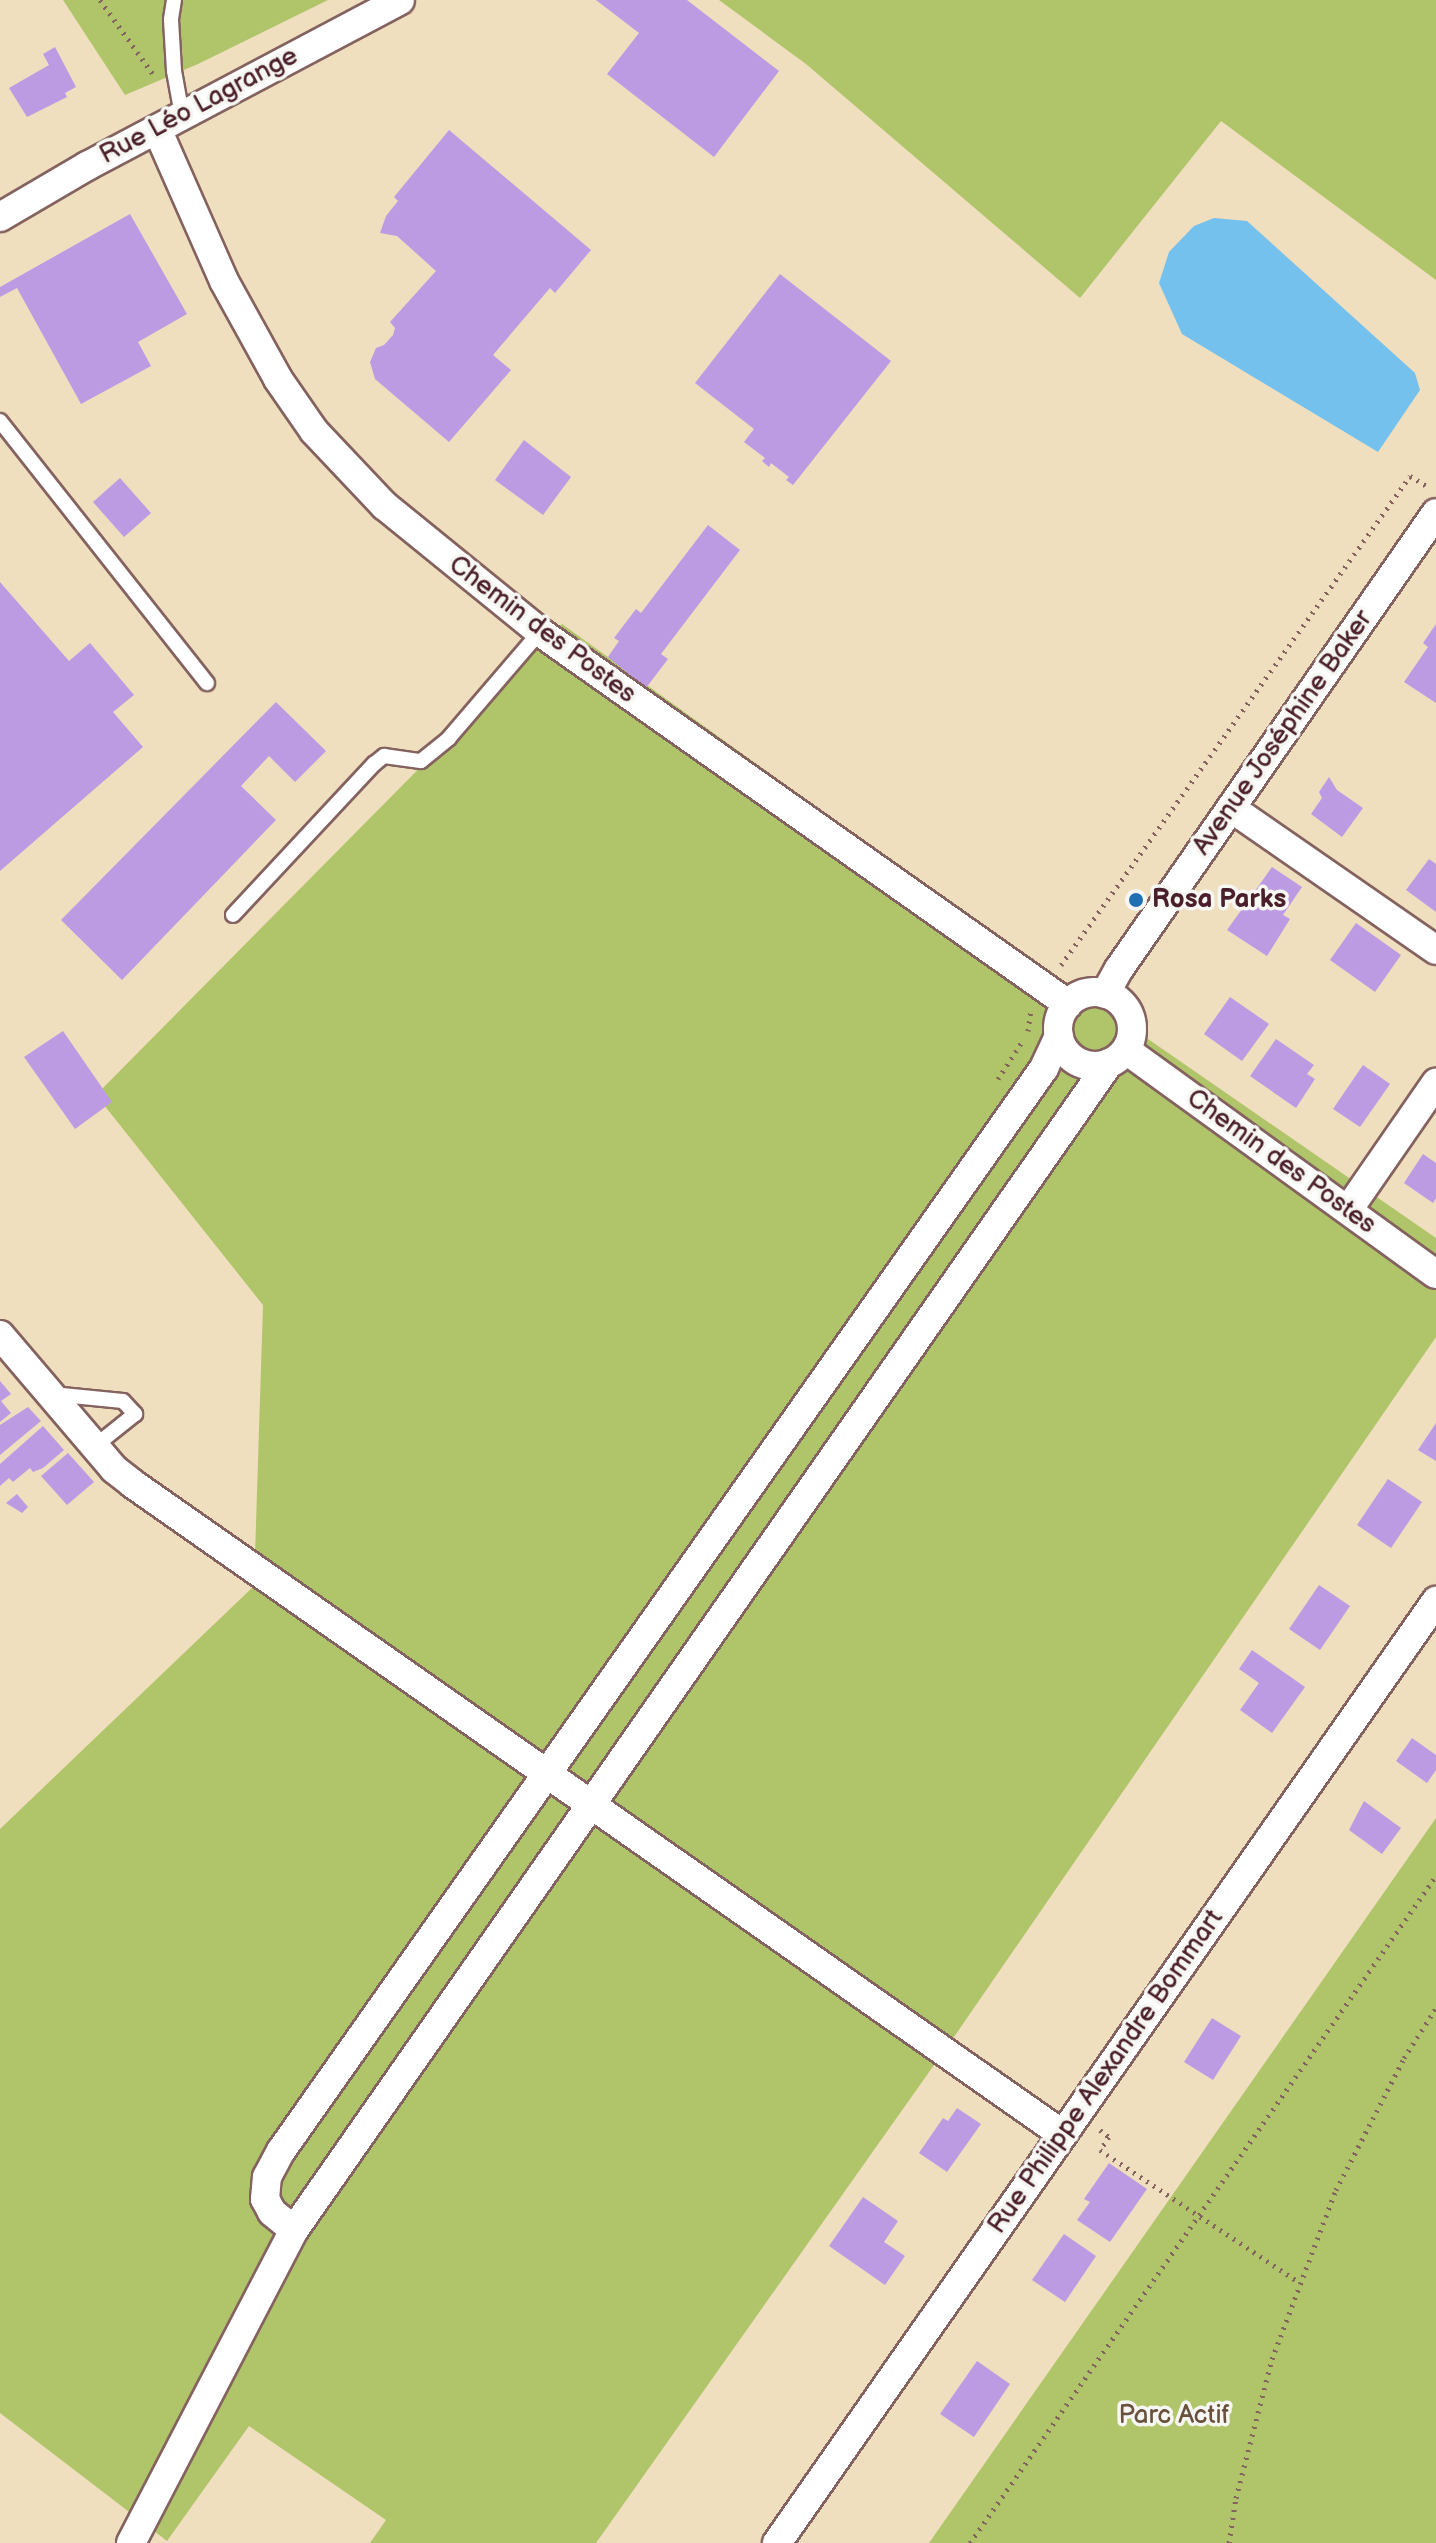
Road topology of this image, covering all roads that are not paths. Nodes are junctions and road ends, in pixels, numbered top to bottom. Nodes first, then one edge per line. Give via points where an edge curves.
1 (174, 0) edge
2 (400, 0) edge
3 (169, 122) junction
4 (0, 217) edge
5 (0, 421) edge
6 (1436, 513) edge
7 (540, 632) junction
8 (207, 683) dead end
9 (1231, 808) junction
10 (233, 915) dead end
11 (1436, 950) edge
12 (1105, 994) junction
13 (1068, 1004) junction
14 (1059, 1036) junction
15 (1117, 1057) junction
16 (1436, 1083) edge
17 (1348, 1210) junction
18 (1436, 1274) edge
19 (0, 1335) edge
20 (50, 1394) junction
21 (95, 1446) junction
22 (1436, 1601) edge
23 (549, 1775) junction
24 (590, 1803) junction
25 (1069, 2124) junction
26 (294, 2230) junction
27 (131, 2543) edge
28 (777, 2543) edge

1 - 3 lane
2 - 3 street, Rue Léo Lagrange
3 - 4 street, Rue Léo Lagrange
3 - 7 street, Chemin des Postes via 224,281 278,379 314,431 405,525
5 - 8 lane
6 - 9 street, Avenue Joséphine Baker
7 - 10 lane via 449,738 421,761 384,756 374,764
7 - 13 street, Chemin des Postes
9 - 11 street
9 - 12 street, Avenue Joséphine Baker
12 - 13 street via 1082,995
12 - 15 street via 1120,1002 1130,1017 1132,1034
13 - 14 street
14 - 15 street via 1078,1061 1093,1066
14 - 23 street via 1044,1068
15 - 17 street, Chemin des Postes
15 - 24 street
16 - 17 street
17 - 18 street, Chemin des Postes
19 - 20 street
20 - 21 street
20 - 21 lane via 123,1401 135,1414
21 - 23 street via 133,1484
22 - 25 street, Rue Philippe Alexandre Bommart
23 - 24 street
23 - 26 street via 275,2160 265,2199
24 - 25 street
24 - 26 street
25 - 28 street, Rue Philippe Alexandre Bommart
26 - 27 street

